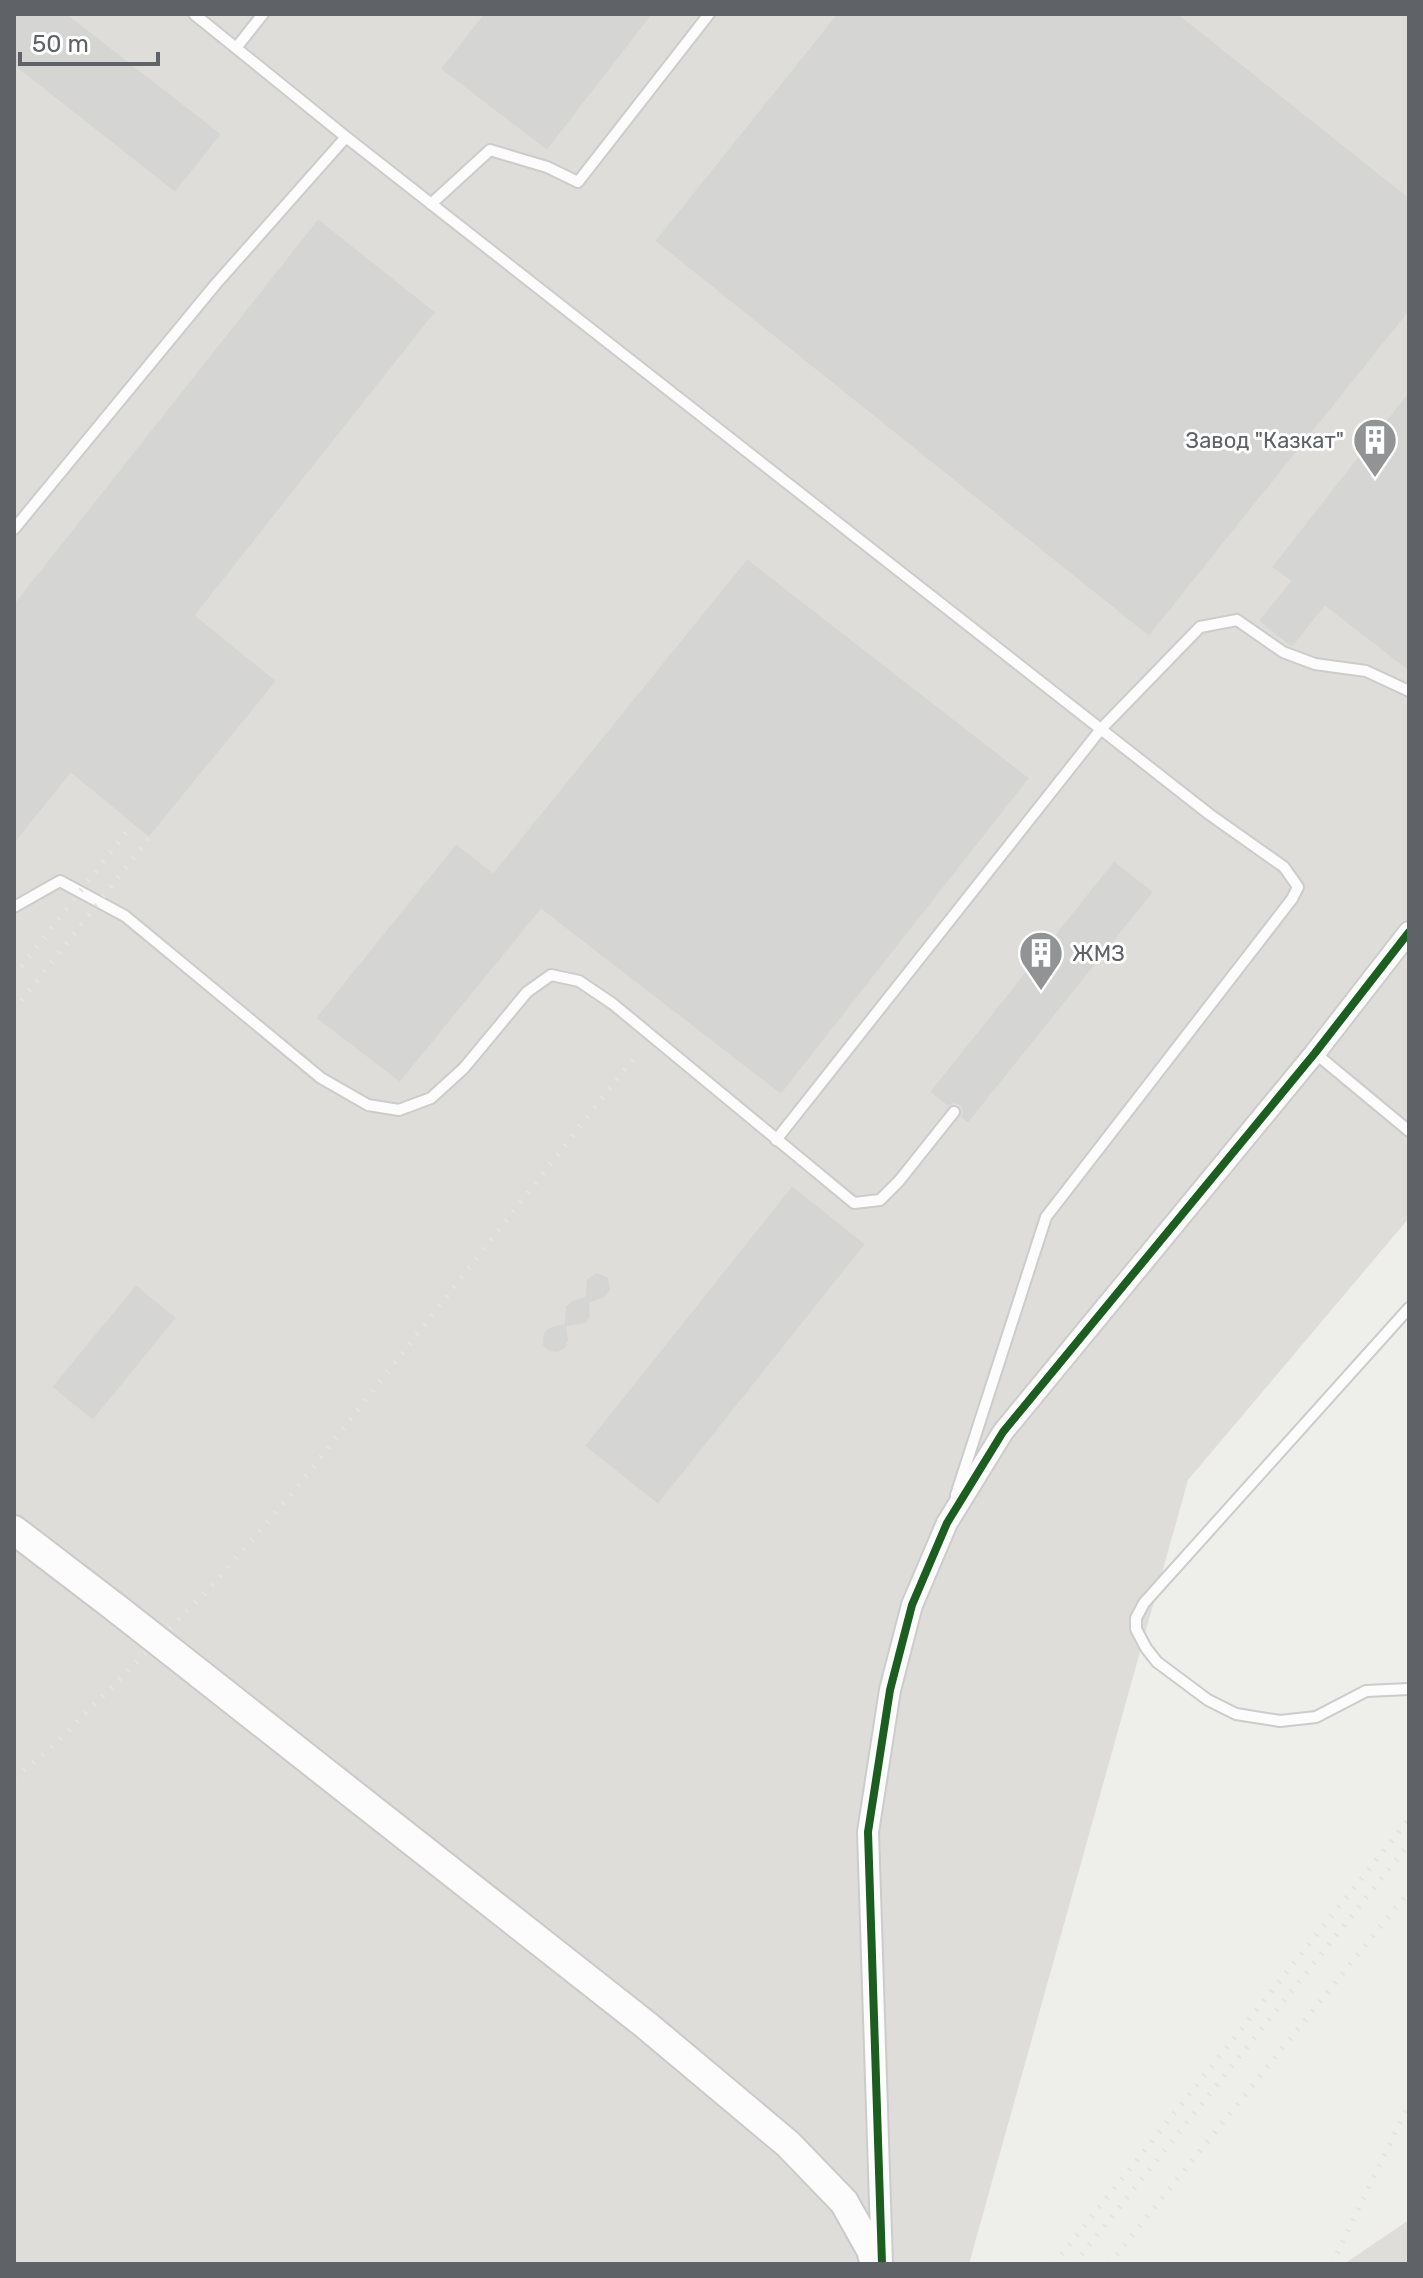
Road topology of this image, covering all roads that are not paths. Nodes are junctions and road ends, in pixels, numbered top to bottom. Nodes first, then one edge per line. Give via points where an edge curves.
1 (194, 14) edge
2 (263, 14) edge
3 (709, 14) edge
4 (236, 48) junction
5 (346, 137) junction
6 (431, 204) junction
7 (14, 529) edge
8 (1409, 691) edge
9 (1101, 729) junction
10 (14, 907) edge
11 (1409, 932) edge
12 (1315, 1053) junction
13 (954, 1112) dead end
14 (1409, 1131) edge
15 (776, 1140) junction
16 (1409, 1308) edge
17 (947, 1523) junction
18 (14, 1530) edge
19 (1409, 1689) edge
20 (875, 2264) edge
21 (882, 2264) edge

1 - 4 lane
2 - 4 lane
3 - 6 lane via 578,182 490,150
4 - 5 lane
5 - 6 lane
5 - 7 lane via 215,285
6 - 9 lane
8 - 9 lane via 1366,671 1315,664 1283,652 1237,620 1200,627
9 - 15 lane
9 - 17 lane via 1284,867 1298,887 1046,1217
10 - 15 lane via 60,881 125,916 321,1078 368,1105 399,1110 431,1098 464,1068 527,992 551,975 579,981
11 - 12 street
12 - 14 lane
12 - 17 street via 1003,1432
13 - 15 lane via 880,1200 854,1203
16 - 19 lane via 1136,1618 1136,1629 1157,1662 1236,1714 1280,1721 1316,1717 1366,1691
17 - 21 street via 912,1605 890,1690 868,1832
18 - 20 main road, bridge via 646,2025 788,2144 844,2202

